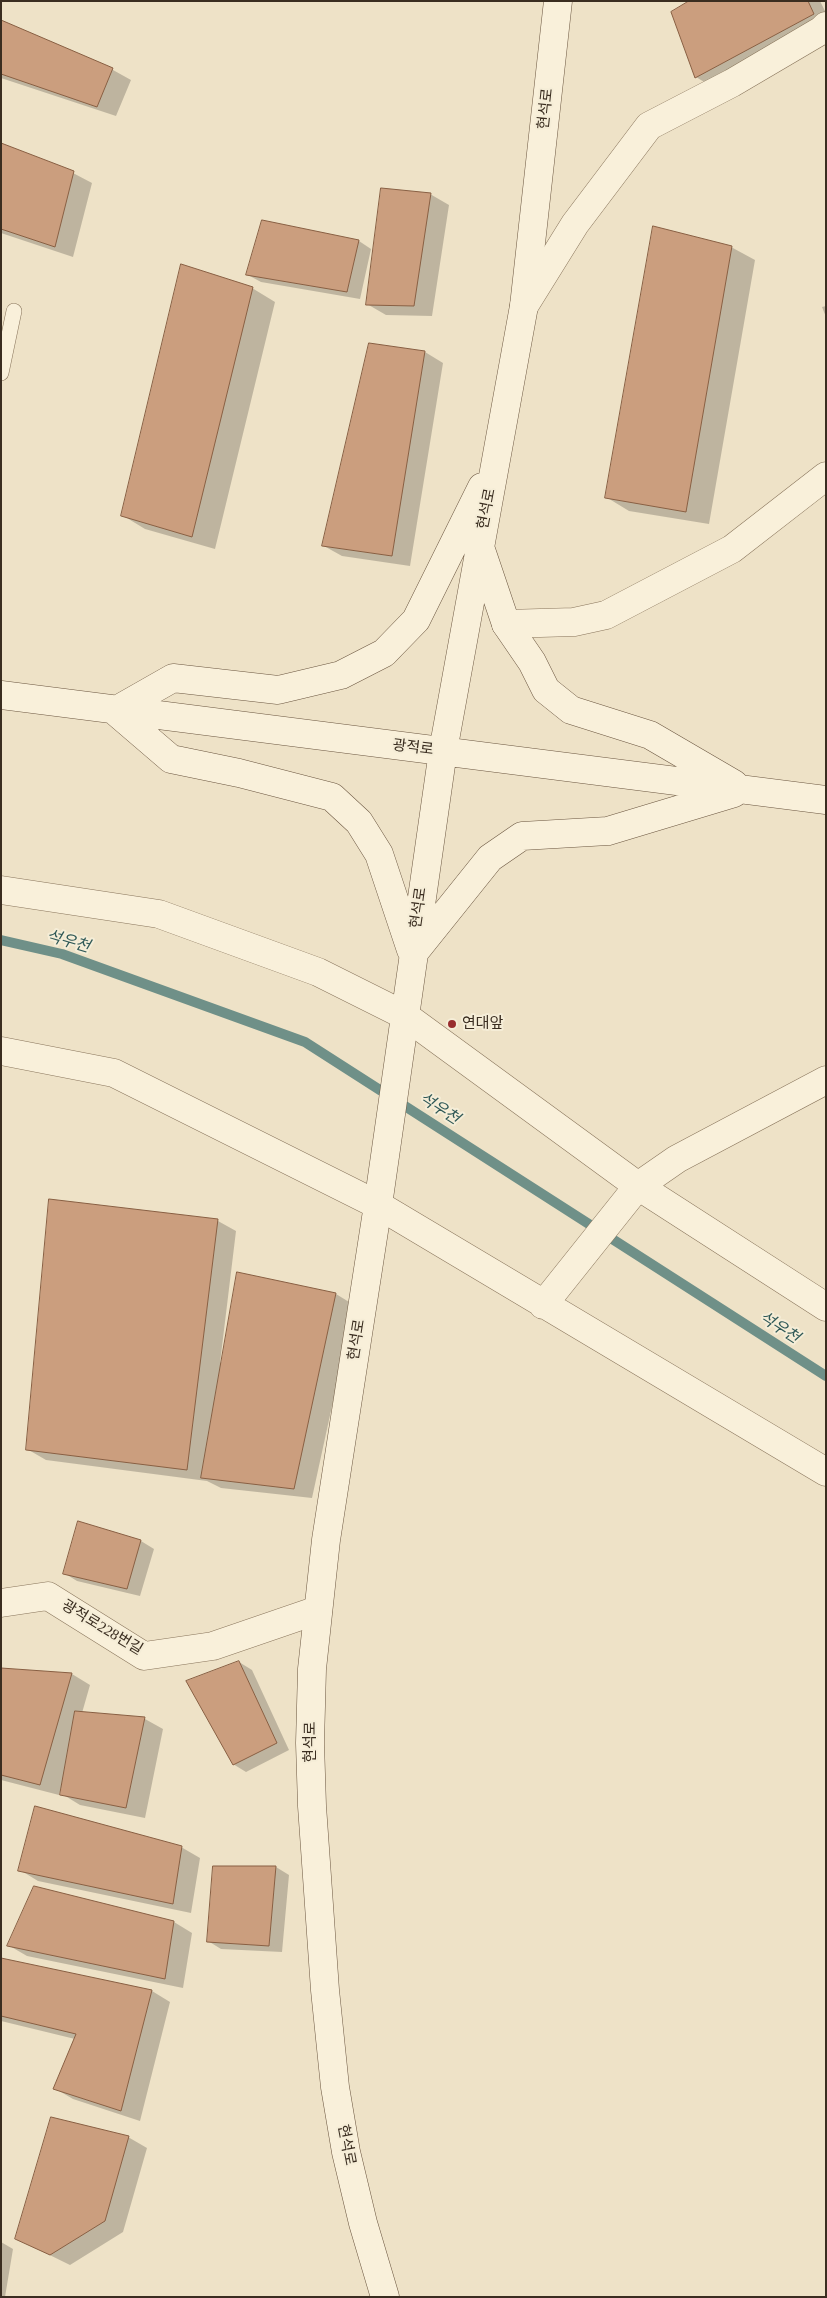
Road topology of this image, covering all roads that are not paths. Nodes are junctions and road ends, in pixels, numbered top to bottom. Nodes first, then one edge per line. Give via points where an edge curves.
1 (558, 1) edge
2 (826, 26) edge
3 (524, 306) junction
4 (14, 311) dead end
5 (1, 372) edge
6 (497, 456) junction
7 (826, 476) edge
8 (480, 548) junction
9 (506, 624) junction
10 (1, 695) edge
11 (115, 711) junction
12 (443, 751) junction
13 (744, 790) junction
14 (826, 800) edge
15 (1, 890) edge
16 (412, 955) junction
17 (404, 1015) junction
18 (1, 1051) edge
19 (826, 1080) edge
20 (638, 1186) junction
21 (379, 1195) junction
22 (543, 1305) junction
23 (826, 1307) edge
24 (826, 1472) edge
25 (1, 1603) edge
26 (318, 1610) junction
27 (385, 2297) edge

1 - 3 street, 현석로
2 - 3 street via 732,83 649,126 575,224
3 - 6 street, 현석로
4 - 5 lane
6 - 8 street, 현석로
6 - 11 street via 416,620 384,653 341,675 278,690 173,678
7 - 9 street via 732,549 606,615 574,622
8 - 9 street
8 - 12 street, 현석로
9 - 13 street via 532,662 546,690 571,710 650,735
10 - 11 street, 광적로
11 - 12 street, 광적로
11 - 16 street via 171,759 332,798 359,822 379,854
12 - 13 street, 광적로
12 - 16 street, 현석로
13 - 14 street, 광적로
13 - 16 street via 608,831 522,836 490,858
15 - 17 street via 159,914 318,972
16 - 17 street, 현석로
17 - 20 street
17 - 21 street, 현석로
18 - 21 street via 114,1073
19 - 20 street via 677,1159
20 - 22 street
20 - 23 street
21 - 22 street
21 - 26 street, 현석로
22 - 24 street
25 - 26 street, 광적로228번길 via 48,1596 144,1656 213,1646
26 - 27 street, 현석로 via 310,1743 324,1990 346,2152 362,2223

